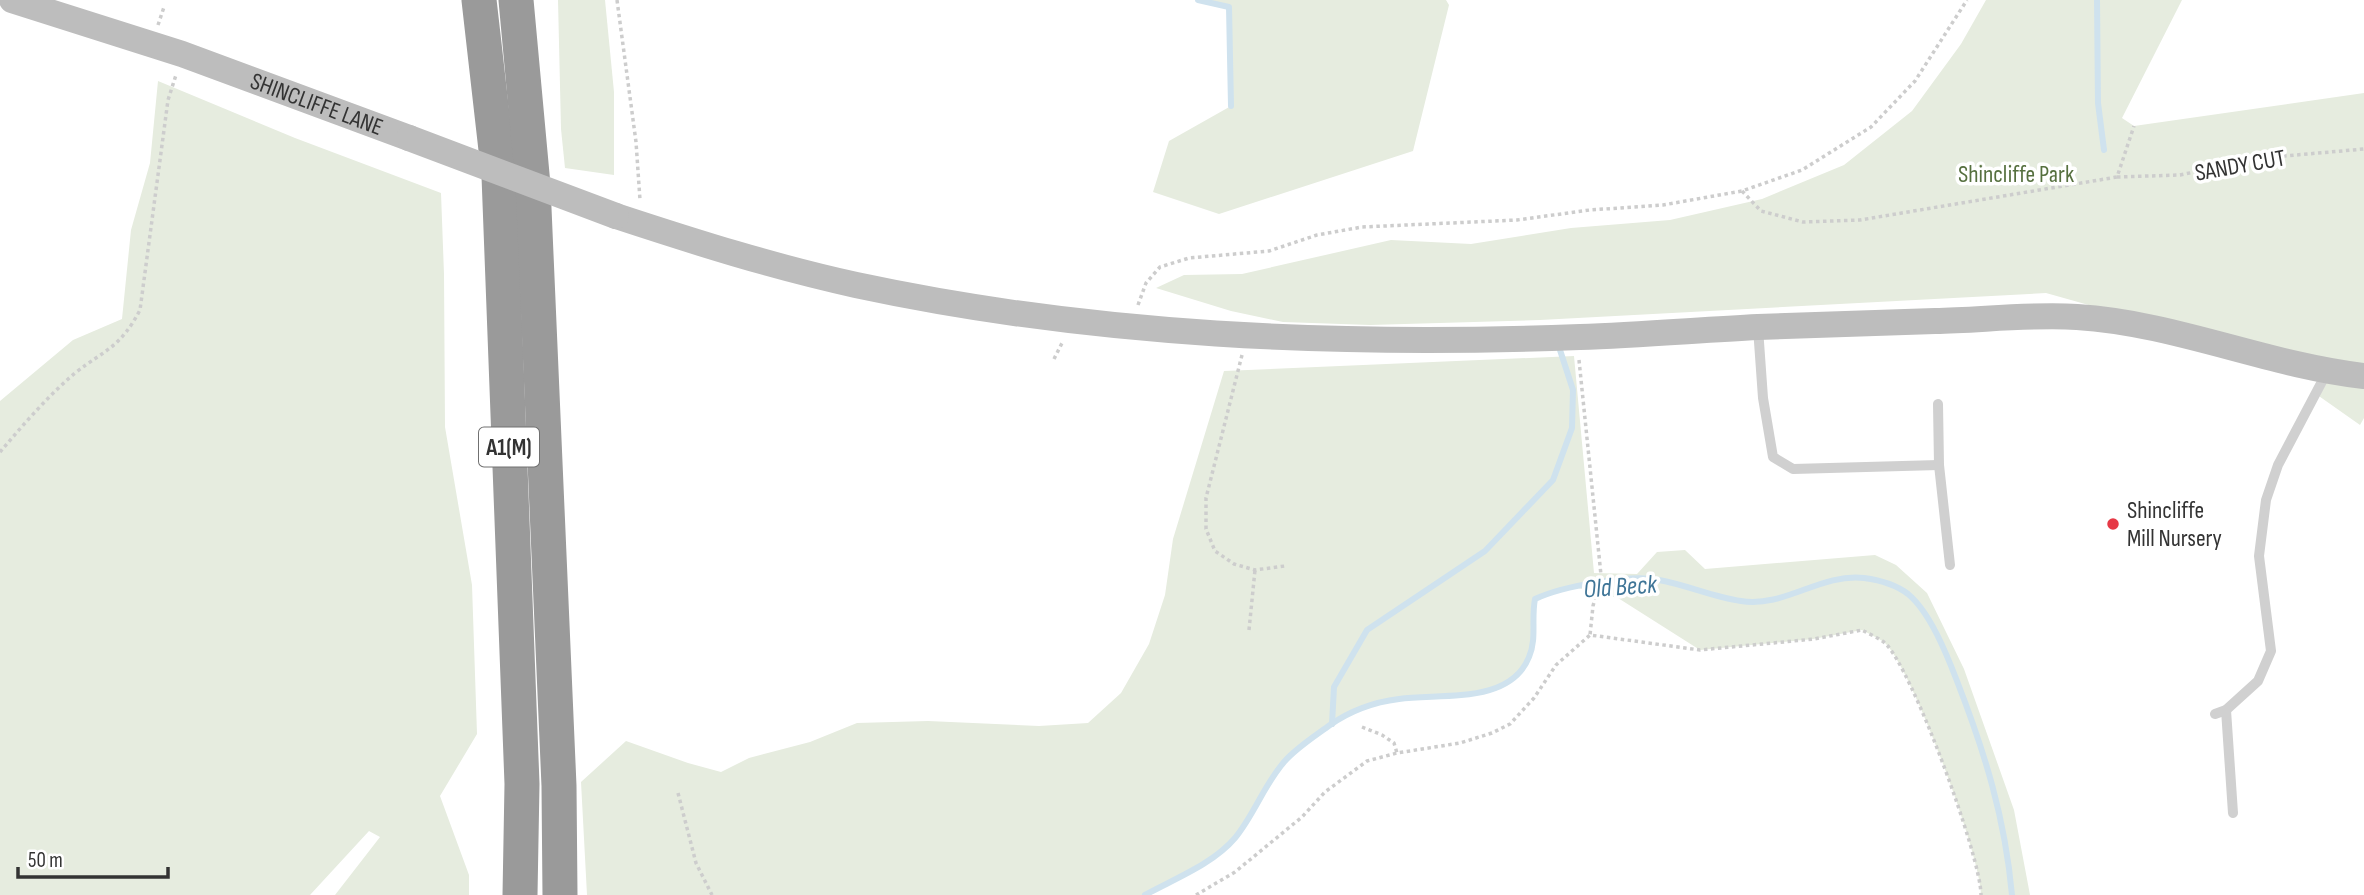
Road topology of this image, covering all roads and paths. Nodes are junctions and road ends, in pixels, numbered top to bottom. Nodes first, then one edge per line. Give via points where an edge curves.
1 (12, 0) edge
2 (479, 0) edge
3 (516, 0) edge
4 (617, 0) edge
5 (1967, 0) edge
6 (182, 54) junction
7 (2134, 126) dead end
8 (2364, 149) edge
9 (2117, 177) junction
10 (1742, 191) junction
11 (627, 220) junction
12 (1758, 327) junction
13 (1133, 328) junction
14 (1248, 337) junction
15 (1579, 337) junction
16 (2327, 372) junction
17 (2364, 376) edge
18 (1938, 404) dead end
19 (0, 452) edge
20 (1939, 465) junction
21 (1950, 565) dead end
22 (1285, 566) dead end
23 (1255, 570) junction
24 (1249, 630) dead end
25 (1590, 635) junction
26 (2226, 710) junction
27 (2215, 714) dead end
28 (1362, 727) dead end
29 (1397, 753) junction
30 (678, 793) dead end
31 (2233, 813) dead end
32 (520, 895) edge
33 (560, 895) edge
34 (712, 895) edge
35 (1196, 895) edge
36 (1981, 895) edge

1 - 6 main road, SHINCLIFFE LANE
2 - 32 highway, A1(M) via 499,176 522,784
3 - 33 highway, A1(M) via 533,185
4 - 11 path via 641,190
5 - 10 path via 1915,81 1871,127 1802,170
6 - 11 main road, SHINCLIFFE LANE, bridge
6 - 19 path via 168,100 140,310 115,346 75,374
7 - 9 path
8 - 9 path, SANDY CUT via 2262,158 2180,175
9 - 10 path, SANDY CUT via 1860,220 1803,222 1761,211
10 - 13 path via 1664,205 1517,220 1362,227 1269,251 1189,258 1160,267 1146,283
11 - 13 main road, SHINCLIFFE LANE via 853,284 970,306
12 - 15 main road, SHINCLIFFE LANE
12 - 16 main road, SHINCLIFFE LANE via 2074,316 2134,323
12 - 20 lane via 1773,457 1793,469
13 - 14 main road, SHINCLIFFE LANE
14 - 15 main road, SHINCLIFFE LANE
14 - 23 path via 1206,498 1206,529 1215,551 1234,564
15 - 25 path via 1601,575
16 - 17 main road, SHINCLIFFE LANE
16 - 26 lane via 2278,465 2266,500 2259,556 2271,651 2258,681
18 - 20 lane
20 - 21 lane
22 - 23 path
23 - 24 path
25 - 29 path via 1556,665 1510,724 1460,743
25 - 36 path via 1700,650 1862,630 1885,643 1906,675 1965,824
26 - 27 lane
26 - 31 lane
28 - 29 path via 1394,743
29 - 35 path via 1367,761 1347,774 1235,872
30 - 34 path via 696,863

